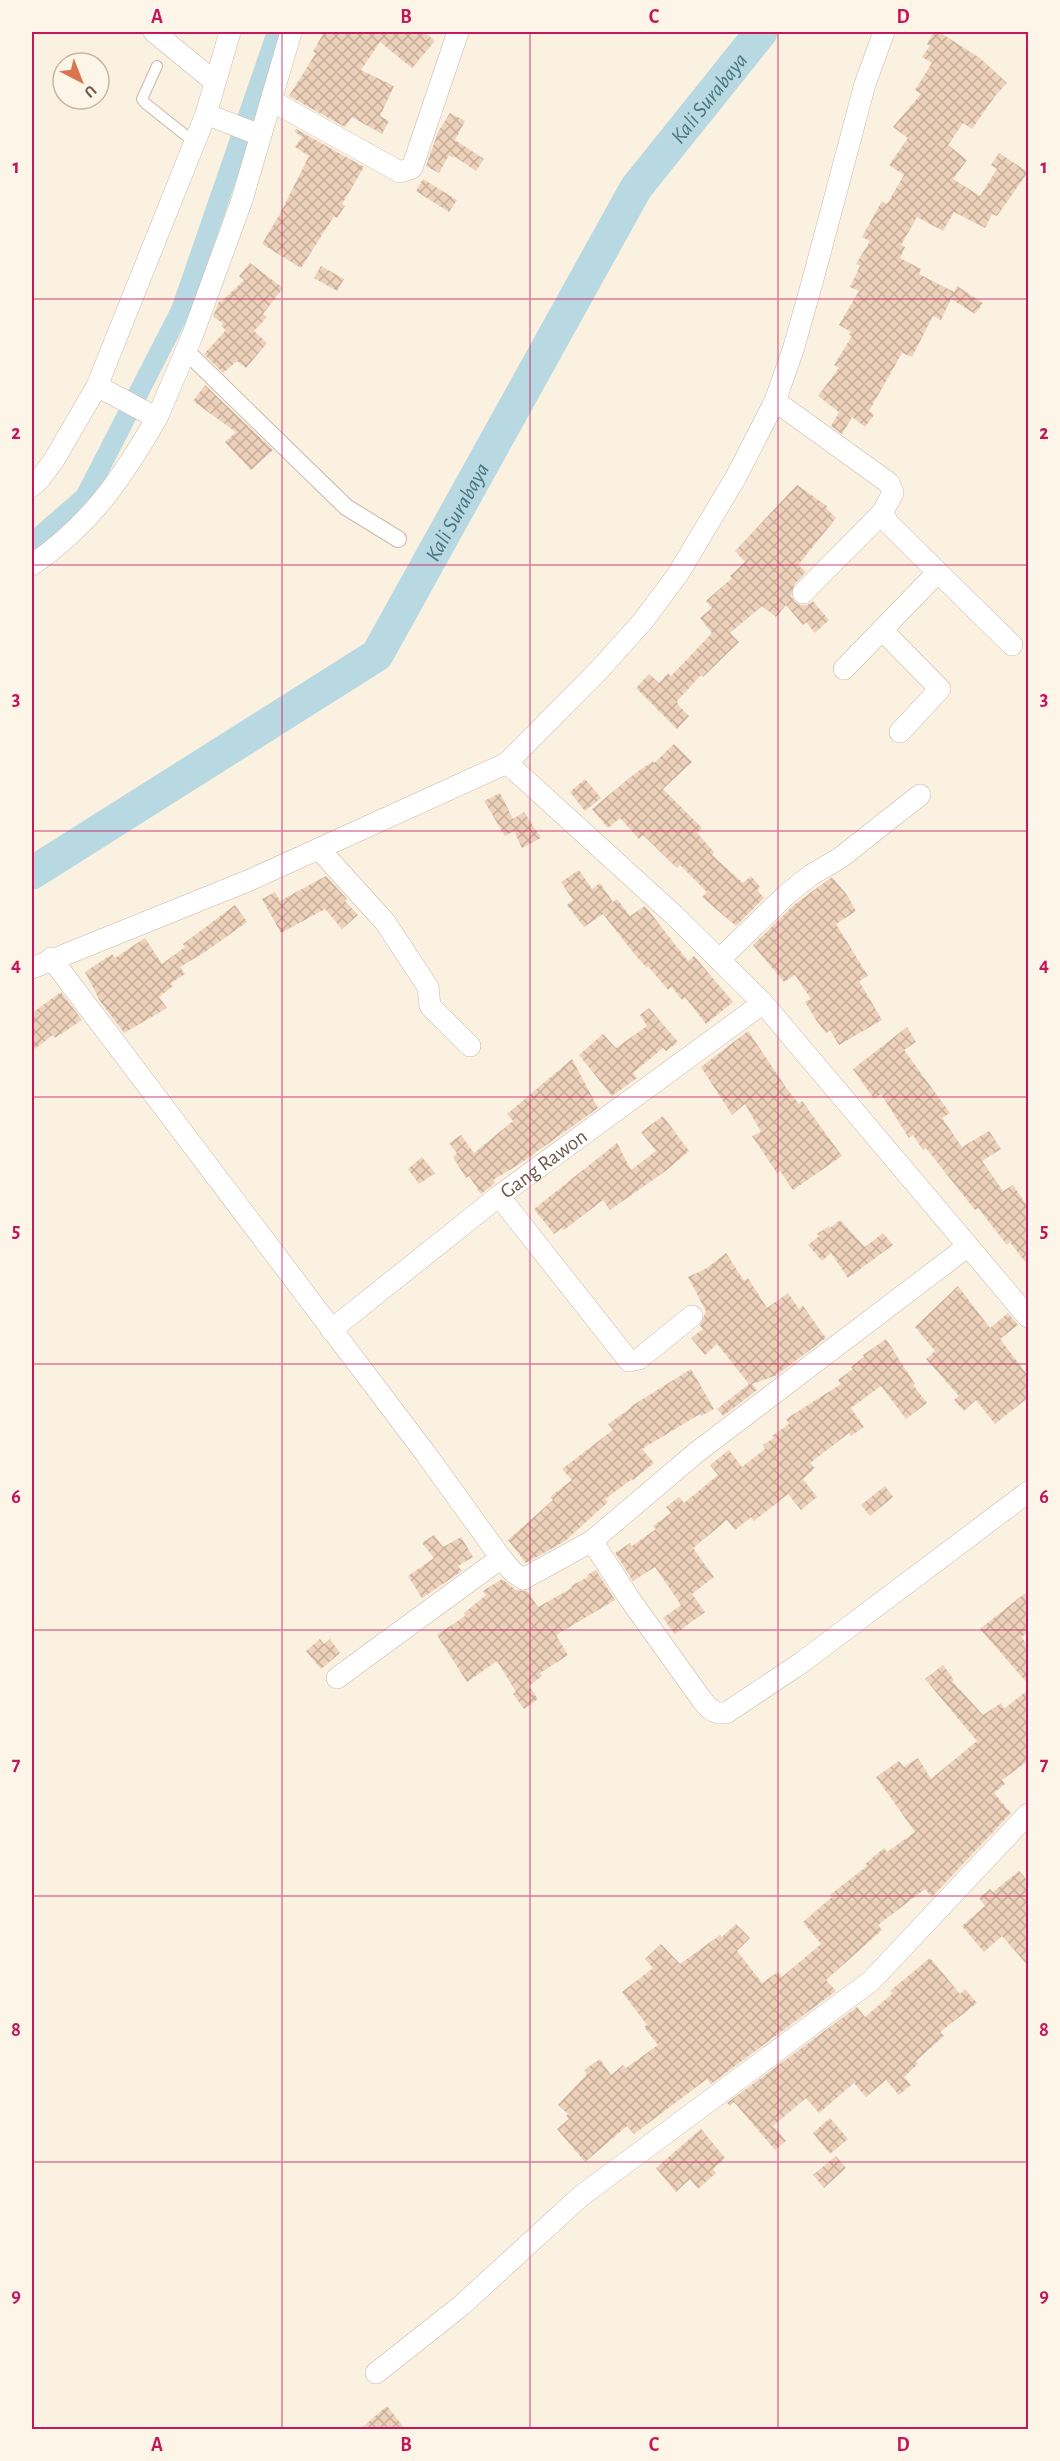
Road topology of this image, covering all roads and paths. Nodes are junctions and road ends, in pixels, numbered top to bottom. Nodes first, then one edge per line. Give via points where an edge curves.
1 (154, 32) edge
2 (230, 32) edge
3 (291, 32) edge
4 (458, 32) edge
5 (884, 32) edge
6 (157, 66) dead end
7 (214, 82) junction
8 (272, 100) junction
9 (214, 117) junction
10 (255, 133) junction
11 (194, 141) junction
12 (186, 351) junction
13 (102, 389) junction
14 (775, 400) junction
15 (150, 414) junction
16 (32, 486) edge
17 (882, 513) junction
18 (398, 538) dead end
19 (32, 566) edge
20 (938, 572) junction
21 (803, 593) dead end
22 (882, 630) junction
23 (1012, 645) dead end
24 (844, 669) dead end
25 (900, 732) dead end
26 (507, 763) junction
27 (920, 795) dead end
28 (319, 849) junction
29 (51, 958) junction
30 (719, 960) junction
31 (32, 968) edge
32 (763, 1003) junction
33 (470, 1046) dead end
34 (499, 1196) junction
35 (968, 1246) junction
36 (692, 1316) dead end
37 (1029, 1317) edge
38 (331, 1330) junction
39 (1029, 1492) edge
40 (592, 1541) junction
41 (501, 1558) junction
42 (337, 1678) dead end
43 (1029, 1814) edge
44 (376, 2373) dead end

1 - 7 street
2 - 7 street
3 - 8 street
4 - 8 street via 412,168 400,172
5 - 14 street via 865,84 793,350
6 - 11 lane via 142,99
7 - 9 street
8 - 10 street
9 - 10 street
9 - 11 street
10 - 12 street via 242,200
11 - 13 street
12 - 15 street
12 - 18 street via 346,507
13 - 15 street
13 - 16 street
14 - 17 street via 889,483 893,493
14 - 26 street via 736,477 643,621
15 - 19 street via 112,489 88,519
17 - 20 street
17 - 21 street
20 - 22 street
20 - 23 street
22 - 24 street
22 - 25 street via 940,689
26 - 28 street
26 - 30 street
27 - 30 street via 787,894
28 - 29 street
28 - 33 street via 385,922 428,987 430,1006
29 - 31 street
29 - 38 street
30 - 32 street
32 - 34 street, Gang Rawon
32 - 35 street
34 - 36 street via 629,1361 639,1359
34 - 38 street, Gang Rawon
35 - 37 street
35 - 40 street via 697,1452
38 - 41 street
39 - 40 street via 801,1663 726,1713 717,1714 702,1700
40 - 41 street via 523,1579
41 - 42 street
43 - 44 street via 870,1981 581,2196 462,2305

